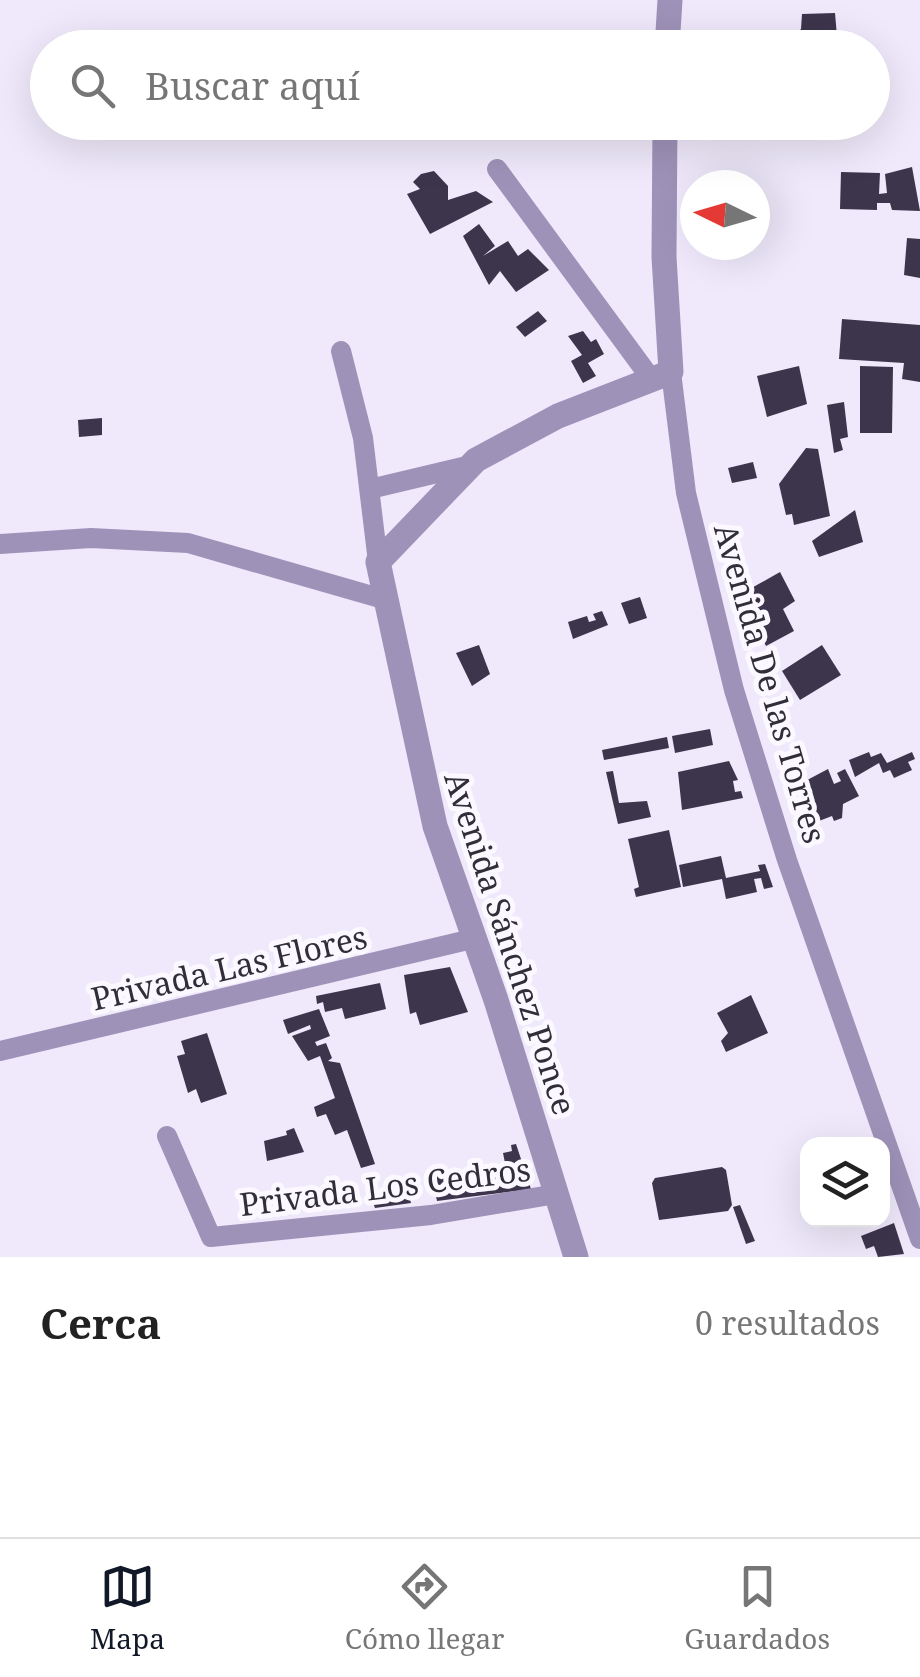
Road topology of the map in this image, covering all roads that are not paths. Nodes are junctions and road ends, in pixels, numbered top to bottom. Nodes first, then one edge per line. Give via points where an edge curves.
1 (670, 0) edge
2 (668, 30) edge
3 (665, 140) edge
4 (497, 169) dead end
5 (341, 350) dead end
6 (662, 376) junction
7 (471, 464) junction
8 (370, 488) junction
9 (0, 544) edge
10 (378, 562) junction
11 (383, 599) junction
12 (472, 938) junction
13 (0, 1051) edge
14 (167, 1136) dead end
15 (556, 1194) junction
16 (920, 1239) edge
17 (576, 1257) edge

1 - 2 street
3 - 6 street, Avenida De las Torres
4 - 6 street
5 - 8 street, Avenida Sánchez Ponce
6 - 7 street via 558,416
6 - 16 street, Avenida De las Torres via 734,690
7 - 8 street
7 - 10 street
8 - 10 street, Avenida Sánchez Ponce
9 - 11 street via 91,538 188,543
10 - 11 street, Avenida Sánchez Ponce
11 - 12 street, Avenida Sánchez Ponce via 435,826
12 - 13 street, Privada Las Flores
12 - 15 street, Avenida Sánchez Ponce
14 - 15 street, Privada Los Cedros via 210,1237 431,1215
15 - 17 street, Avenida Sánchez Ponce

